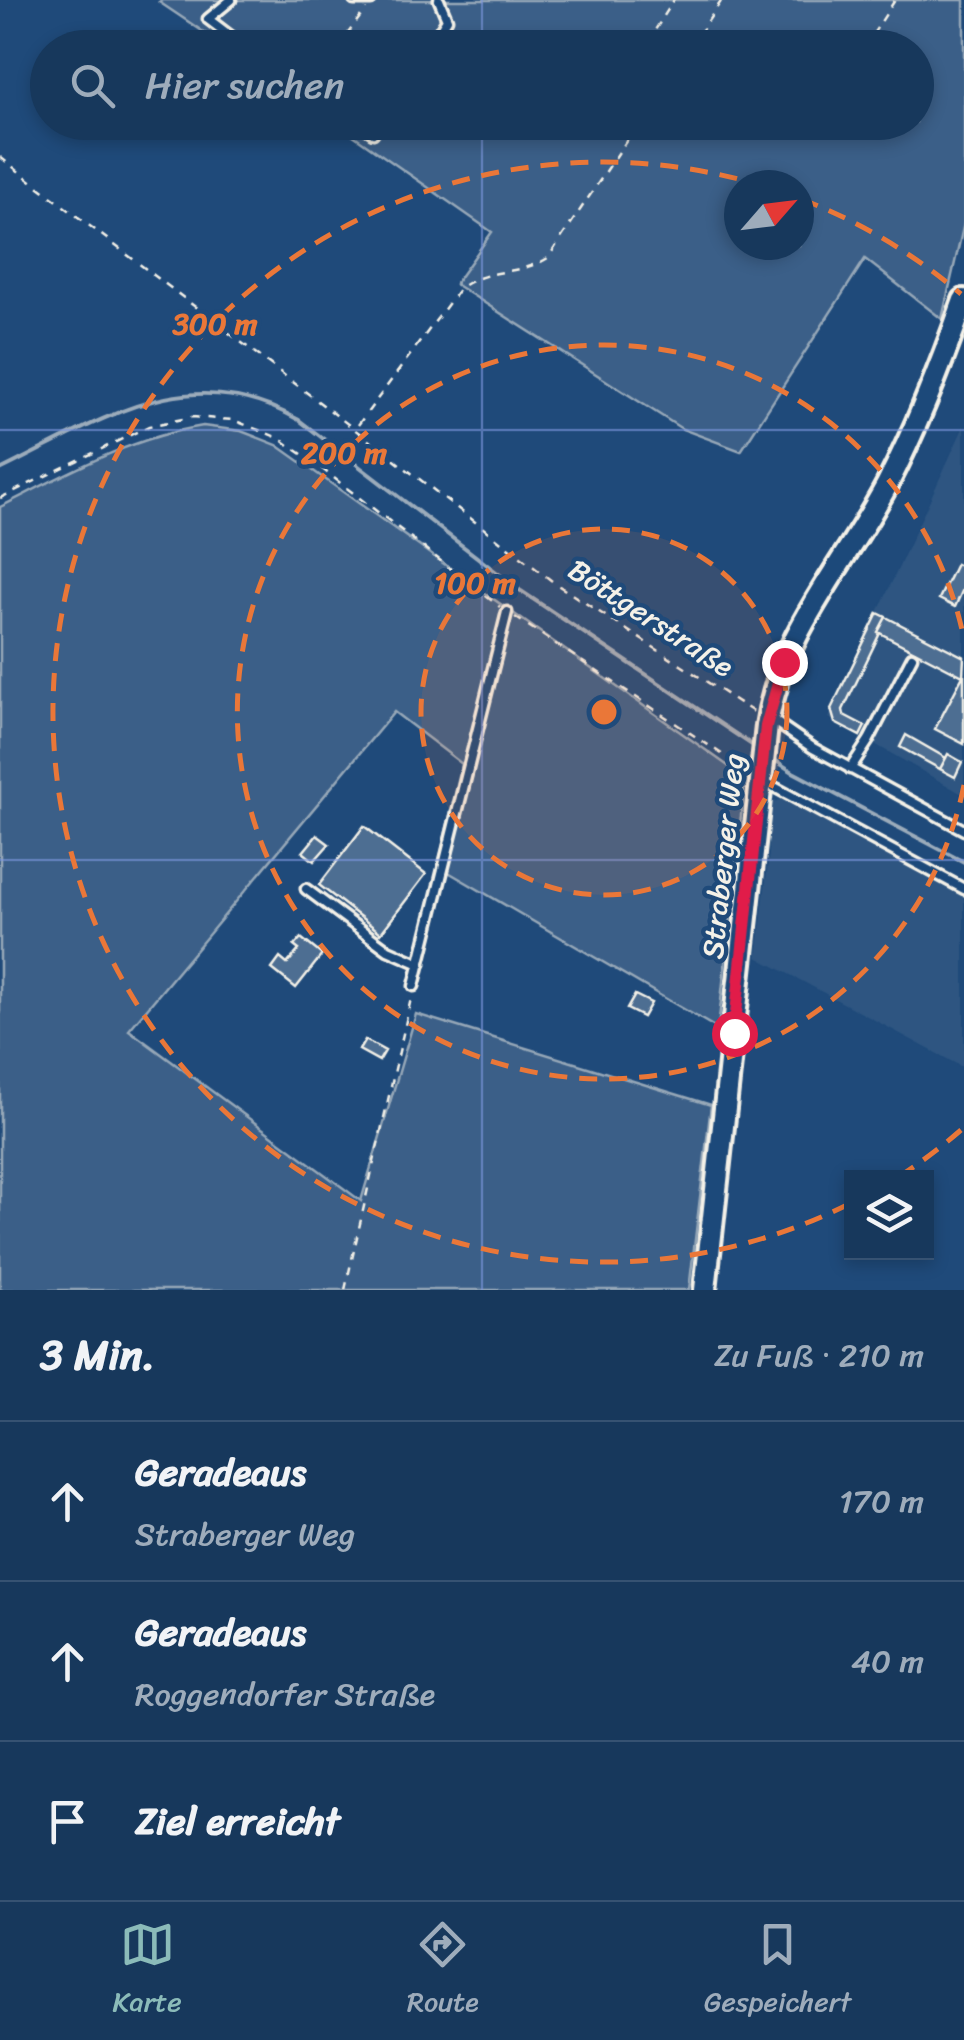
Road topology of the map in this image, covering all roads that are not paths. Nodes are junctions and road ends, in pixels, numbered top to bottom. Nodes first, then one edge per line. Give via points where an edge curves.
1 (231, 0) edge
2 (354, 0) edge
3 (372, 0) edge
4 (439, 0) edge
5 (222, 30) edge
6 (440, 30) edge
7 (964, 300) edge
8 (507, 612) road end
9 (912, 657) dead end
10 (767, 721) junction
11 (850, 769) junction
12 (762, 776) junction
13 (964, 830) edge
14 (306, 889) dead end
15 (964, 889) edge
16 (420, 964) junction
17 (414, 986) road end
18 (705, 1290) edge

1 - 5 lane via 208,19
2 - 3 lane
4 - 6 lane via 446,19
7 - 10 main road, Straberger Weg via 931,394 886,488 801,622
8 - 16 lane
9 - 11 lane
10 - 11 lane
10 - 12 main road, Straberger Weg
11 - 13 lane
12 - 15 lane
12 - 18 main road, Straberger Weg
14 - 16 lane via 388,950
16 - 17 lane

